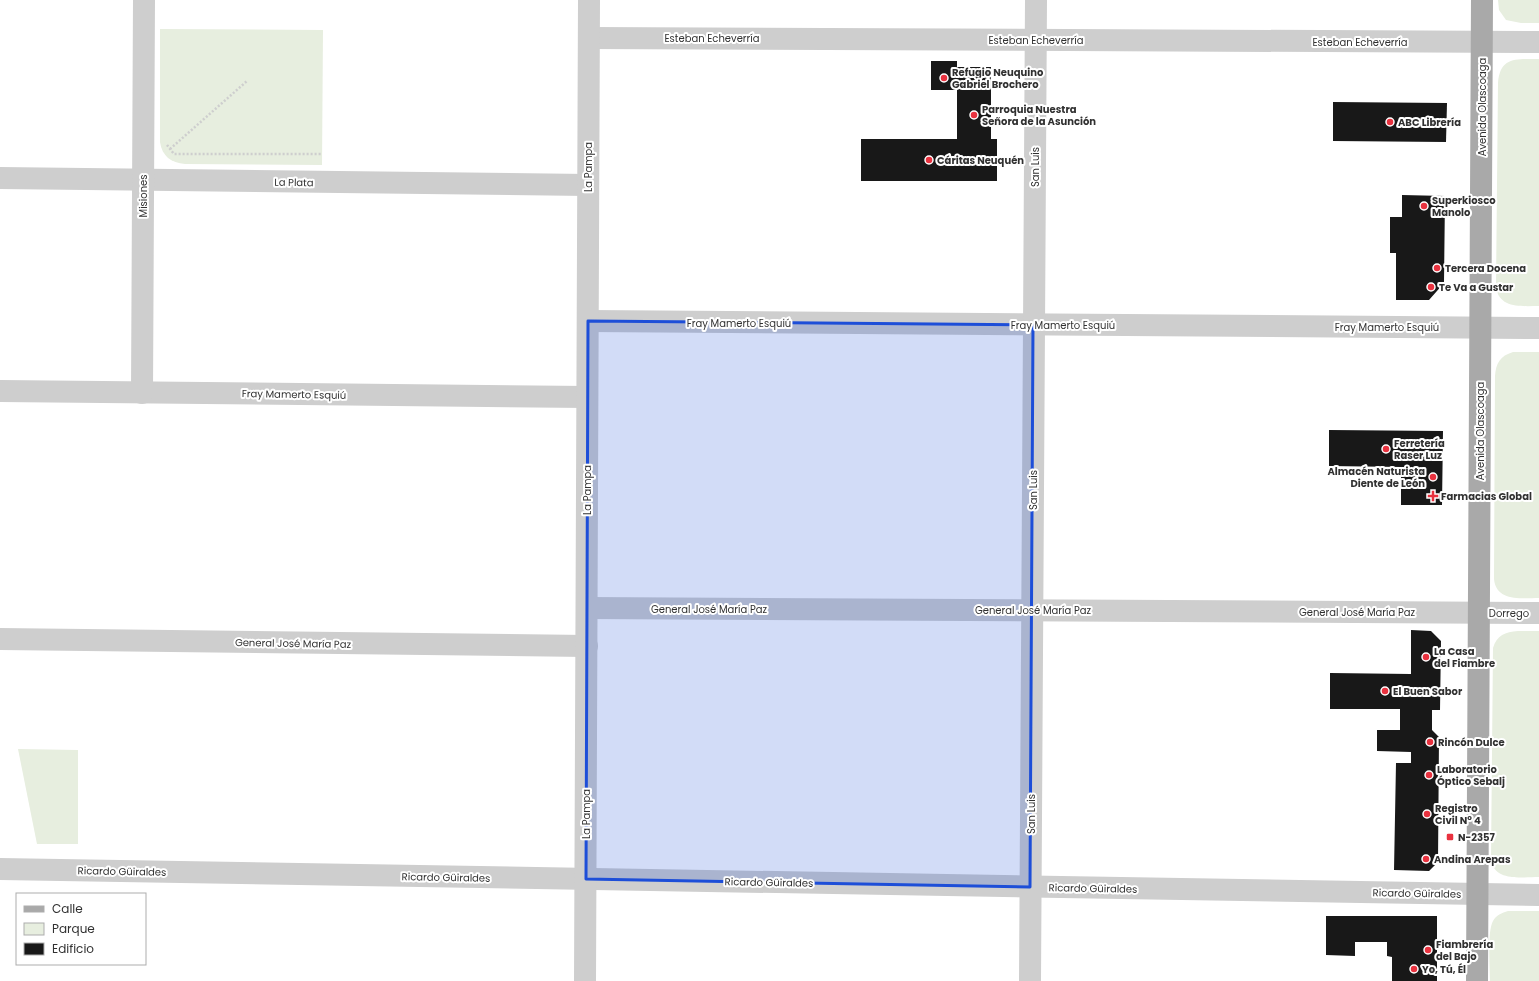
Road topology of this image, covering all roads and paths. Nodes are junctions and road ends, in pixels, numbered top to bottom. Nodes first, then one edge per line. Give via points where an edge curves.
1 (144, 0) edge
2 (589, 0) edge
3 (1036, 0) edge
4 (1482, 0) edge
5 (589, 38) junction
6 (1035, 40) junction
7 (1482, 42) junction
8 (1539, 42) edge
9 (247, 81) dead end
10 (166, 144) dead end
11 (170, 149) junction
12 (322, 154) dead end
13 (0, 178) edge
14 (143, 180) junction
15 (588, 185) junction
16 (588, 321) junction
17 (1034, 325) junction
18 (1481, 328) junction
19 (1539, 328) edge
20 (0, 392) edge
21 (142, 393) junction
22 (587, 398) junction
23 (587, 608) junction
24 (1032, 610) junction
25 (1479, 612) junction
26 (1539, 613) edge
27 (0, 639) edge
28 (587, 646) junction
29 (0, 869) edge
30 (586, 879) junction
31 (1030, 887) junction
32 (1477, 894) junction
33 (1539, 895) edge
34 (585, 981) edge
35 (1030, 981) edge
36 (1477, 981) edge

1 - 14 street, Misiones
2 - 5 street, La Pampa
3 - 6 street, San Luis
4 - 7 main road, Avenida Olascoaga
5 - 6 street, Esteban Echeverría
5 - 15 street, La Pampa
6 - 7 street, Esteban Echeverría
6 - 17 street, San Luis
7 - 8 street, Esteban Echeverría
7 - 18 main road, Avenida Olascoaga
9 - 11 path
10 - 11 path
11 - 12 path via 174,154
13 - 14 street, La Plata
14 - 15 street, La Plata
14 - 21 street, Misiones
15 - 16 street, La Pampa
16 - 17 street, Fray Mamerto Esquiú
16 - 22 street, La Pampa
17 - 18 street, Fray Mamerto Esquiú
17 - 24 street, San Luis
18 - 19 street, Fray Mamerto Esquiú
18 - 25 main road, Avenida Olascoaga
20 - 21 street, Fray Mamerto Esquiú
21 - 22 street, Fray Mamerto Esquiú
22 - 23 street, La Pampa
23 - 24 street, General José María Paz
23 - 28 street, La Pampa
24 - 25 street, General José María Paz
24 - 31 street, San Luis
25 - 26 street, Dorrego
25 - 32 main road, Avenida Olascoaga
27 - 28 street, General José María Paz
28 - 30 street, La Pampa
29 - 30 street, Ricardo Güiraldes
30 - 31 street, Ricardo Güiraldes
30 - 34 street, La Pampa
31 - 32 street, Ricardo Güiraldes
31 - 35 street, San Luis
32 - 33 street, Ricardo Güiraldes
32 - 36 main road, Avenida Olascoaga

